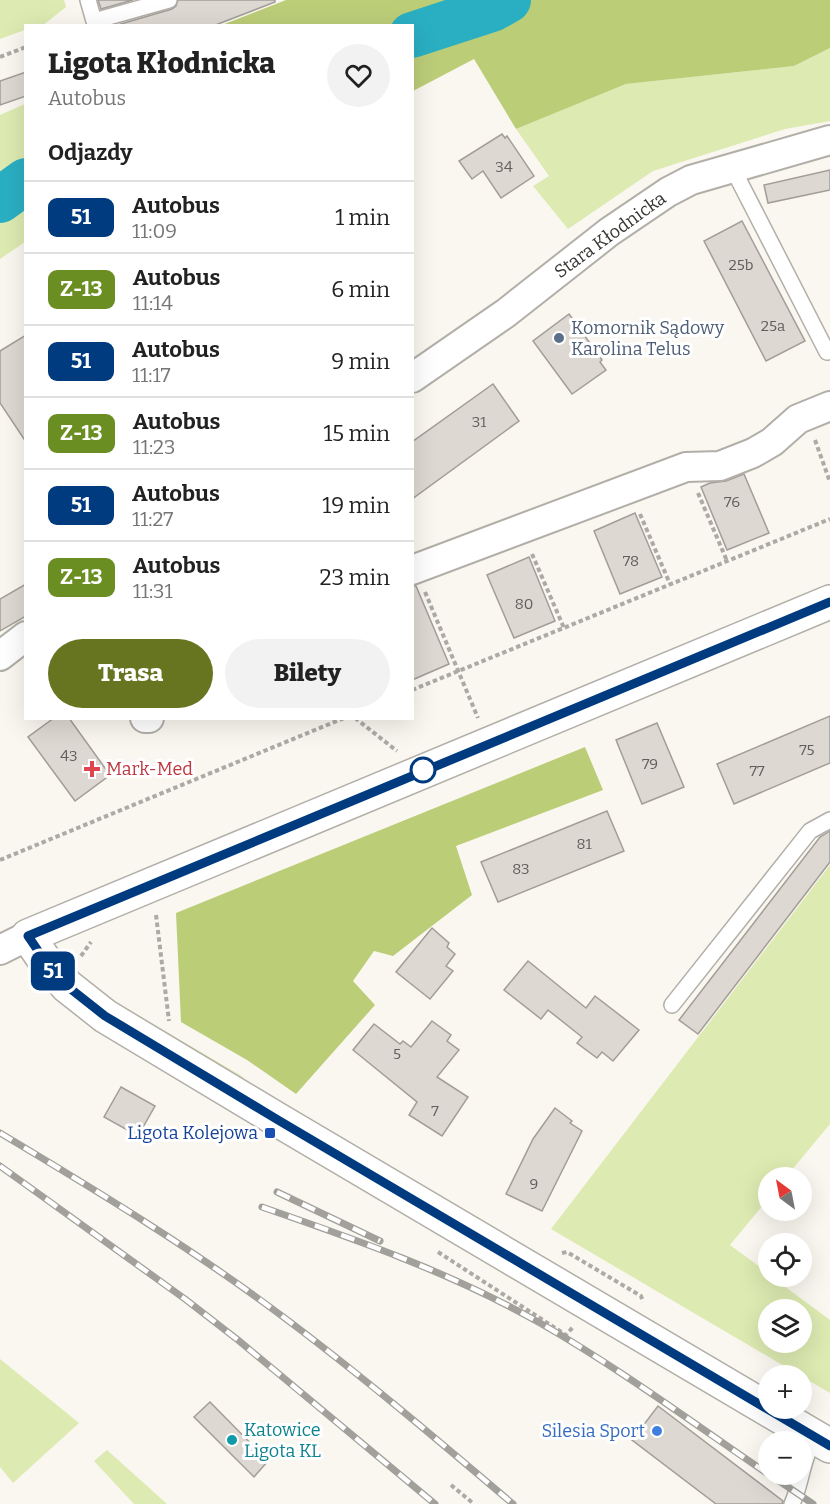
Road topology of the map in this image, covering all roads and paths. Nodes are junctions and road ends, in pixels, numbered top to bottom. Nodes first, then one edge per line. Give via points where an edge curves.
1 (88, 0) edge
2 (169, 0) edge
3 (24, 48) edge
4 (0, 57) edge
5 (830, 140) edge
6 (732, 167) junction
7 (827, 352) dead end
8 (414, 377) edge
9 (818, 411) edge
10 (687, 466) junction
11 (830, 482) edge
12 (629, 488) junction
13 (830, 519) edge
14 (521, 529) junction
15 (727, 561) junction
16 (414, 570) edge
17 (670, 585) junction
18 (830, 602) edge
19 (564, 628) junction
20 (441, 631) junction
21 (436, 633) dead end
22 (24, 638) edge
23 (0, 656) edge
24 (458, 671) junction
25 (414, 689) edge
26 (339, 720) edge
27 (359, 720) edge
28 (482, 728) dead end
29 (399, 752) dead end
30 (830, 819) edge
31 (0, 860) edge
32 (155, 911) dead end
33 (14, 943) edge
34 (672, 1005) dead end
35 (169, 1024) dead end
36 (433, 1248) dead end
37 (574, 1326) dead end
38 (822, 1441) edge
39 (451, 1485) dead end
40 (474, 1504) edge
41 (792, 1504) edge

1 - 2 lane via 94,21
3 - 4 path
5 - 6 street, Stara Kłodnicka
6 - 7 lane
6 - 8 street, Stara Kłodnicka via 668,192
9 - 10 street via 798,419 753,453 720,466
9 - 11 path
10 - 12 street
10 - 15 path
12 - 14 street
12 - 17 path
13 - 15 path
14 - 16 street
14 - 19 path
15 - 17 path
16 - 20 path
17 - 19 path
18 - 33 street
19 - 24 path
20 - 21 path
20 - 24 path
22 - 23 street
24 - 25 path
24 - 28 path
26 - 31 path
27 - 29 path
30 - 34 lane via 810,831
32 - 35 path
33 - 38 street via 43,958 67,986 105,1016
36 - 37 path via 566,1335
38 - 41 lane via 806,1452
39 - 40 path

